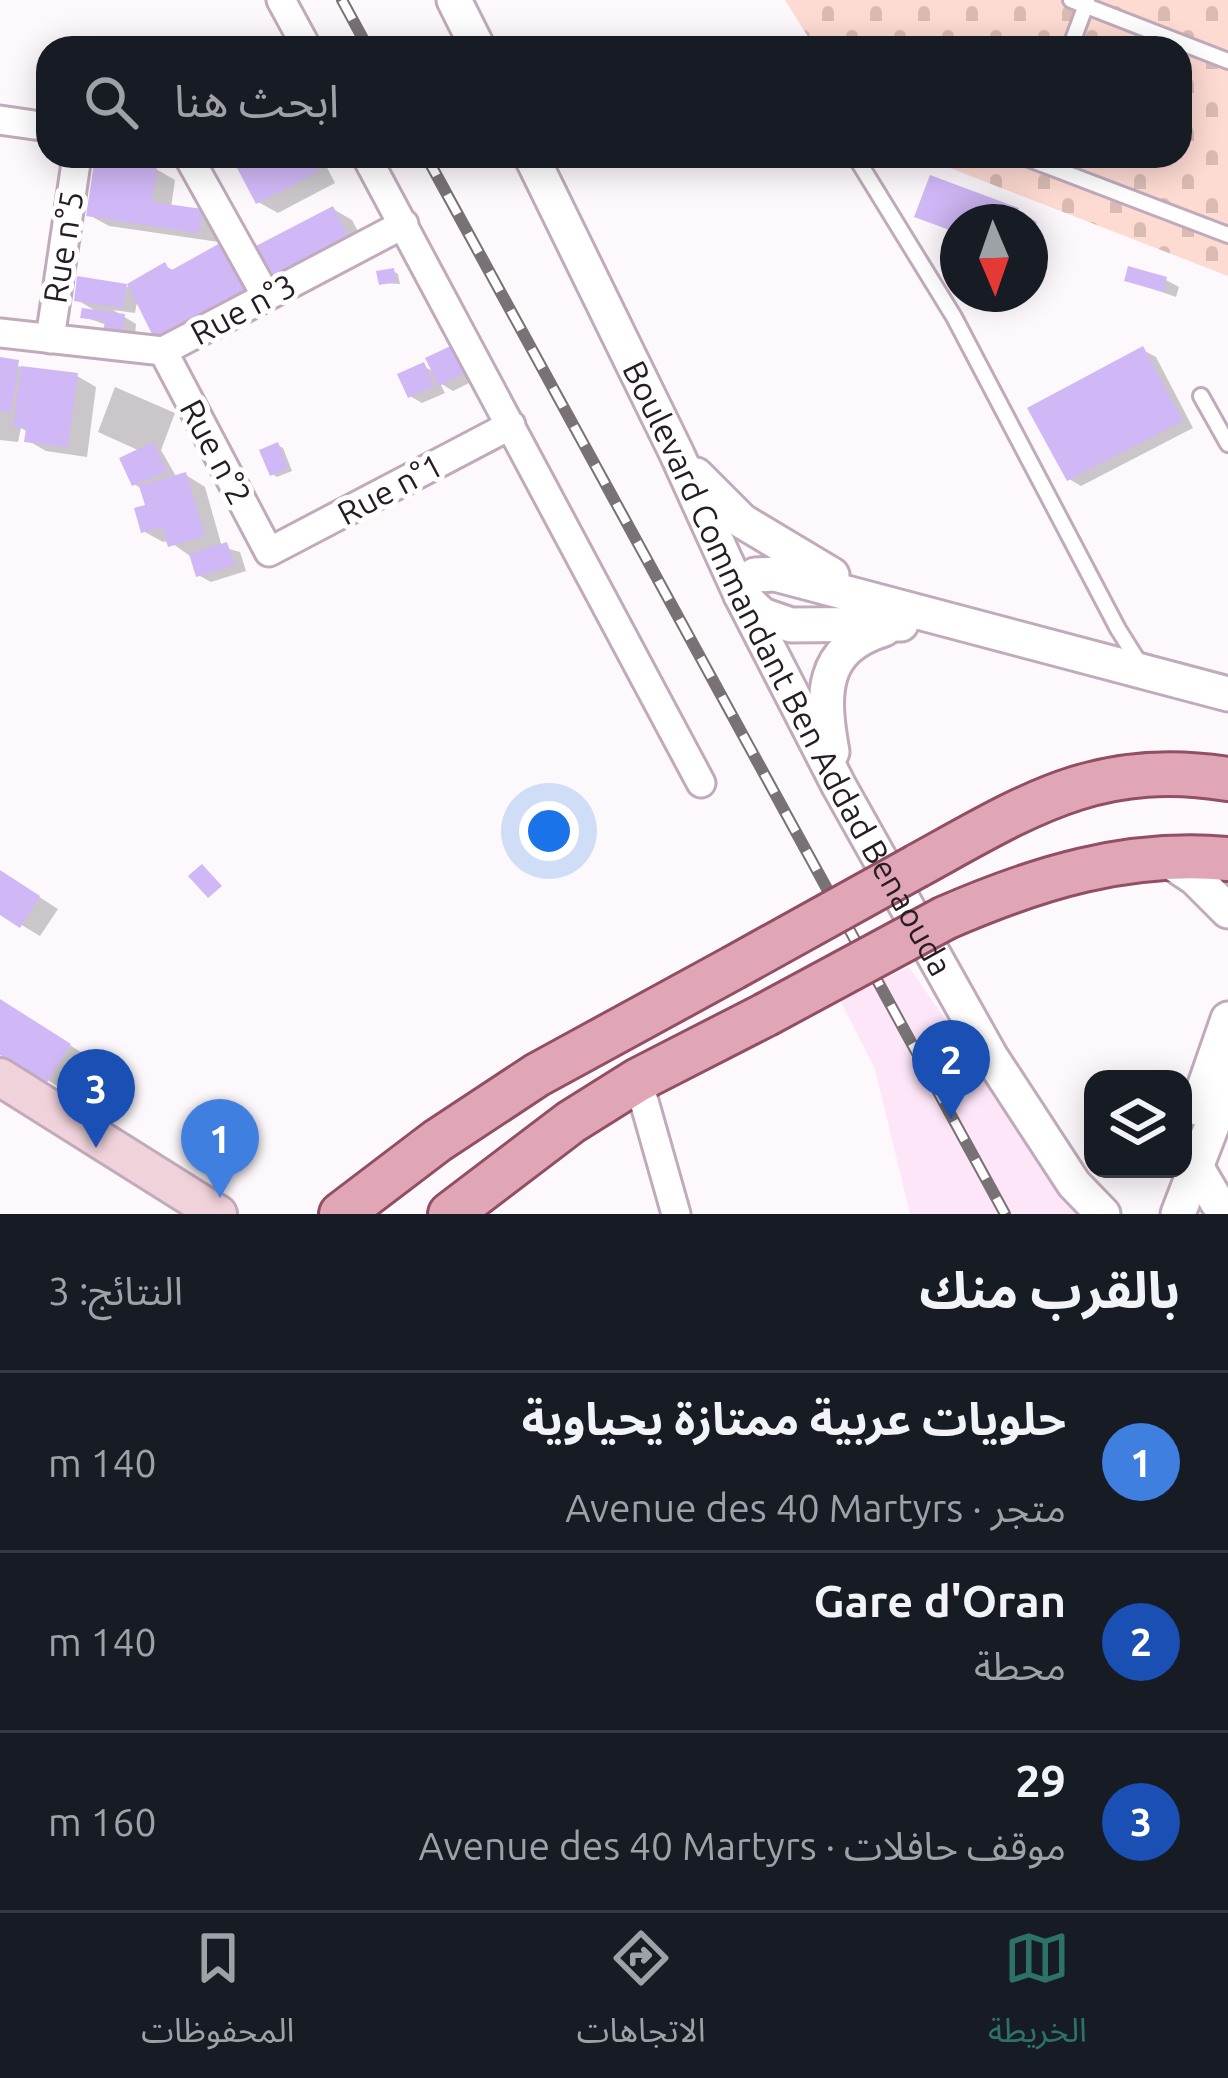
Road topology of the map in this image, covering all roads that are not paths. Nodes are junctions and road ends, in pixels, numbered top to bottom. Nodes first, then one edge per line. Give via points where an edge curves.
1 (281, 0) edge
2 (454, 0) edge
3 (1081, 2) edge
4 (300, 36) edge
5 (472, 36) edge
6 (1073, 36) edge
7 (1166, 36) edge
8 (1192, 47) edge
9 (1228, 61) edge
10 (0, 120) edge
11 (36, 125) edge
12 (75, 168) edge
13 (195, 168) edge
14 (373, 168) edge
15 (537, 168) edge
16 (862, 168) edge
17 (1055, 168) edge
18 (404, 224) junction
19 (1228, 235) edge
20 (266, 296) junction
21 (0, 332) edge
22 (50, 339) junction
23 (163, 351) junction
24 (1201, 396) dead end
25 (511, 425) junction
26 (1228, 444) edge
27 (676, 452) junction
28 (269, 552) joint
29 (741, 595) junction
30 (944, 621) junction
31 (901, 624) junction
32 (1145, 671) junction
33 (1228, 694) edge
34 (1228, 779) edge
35 (701, 783) dead end
36 (838, 786) junction
37 (1162, 856) junction
38 (1228, 859) edge
39 (1228, 911) edge
40 (1228, 1019) edge
41 (638, 1080) junction
42 (2, 1081) edge
43 (1221, 1101) edge
44 (1192, 1149) edge
45 (1192, 1169) edge
46 (1066, 1170) junction
47 (1176, 1178) edge
48 (1183, 1178) edge
49 (177, 1204) edge
50 (1228, 1213) edge
51 (218, 1214) edge
52 (341, 1214) edge
53 (450, 1214) edge
54 (676, 1214) edge
55 (1103, 1214) edge
56 (1131, 1214) edge
57 (1157, 1214) edge
58 (1178, 1214) edge

1 - 4 street
2 - 5 street
3 - 6 lane
3 - 7 lane
8 - 9 lane
10 - 11 street
12 - 22 street, Rue n°5
13 - 20 street
14 - 18 street
15 - 27 street, Boulevard Commandant Ben Addad Benaouda
16 - 32 lane via 954,317
17 - 19 lane
18 - 20 street, Rue n°3
18 - 25 street
20 - 23 street, Rue n°3
21 - 22 street, Rue n°3
22 - 23 street, Rue n°3
23 - 28 street, Rue n°2
24 - 26 lane
25 - 28 street, Rue n°1
25 - 35 street
27 - 29 street, Boulevard Commandant Ben Addad Benaouda
27 - 30 street via 715,497 774,542 845,582
29 - 30 street via 748,578 775,574
29 - 31 street via 762,615 791,625
29 - 36 street, Boulevard Commandant Ben Addad Benaouda
30 - 31 street
30 - 32 street
31 - 36 street via 856,641 831,670 826,716
32 - 33 street
34 - 52 main road, bridge via 1146,773 1051,795 536,1075
36 - 46 street, Boulevard Commandant Ben Addad Benaouda via 991,1057
37 - 38 main road
37 - 39 street
37 - 41 main road, bridge via 1042,880 945,918
40 - 43 street
41 - 53 main road
41 - 54 street
42 - 49 main road
43 - 44 street
45 - 50 street
46 - 55 street, Boulevard Commandant Ben Addad Benaouda
46 - 56 street, Boulevard Commandant Ben Addad Benaouda
47 - 57 street
48 - 58 street
49 - 51 main road

